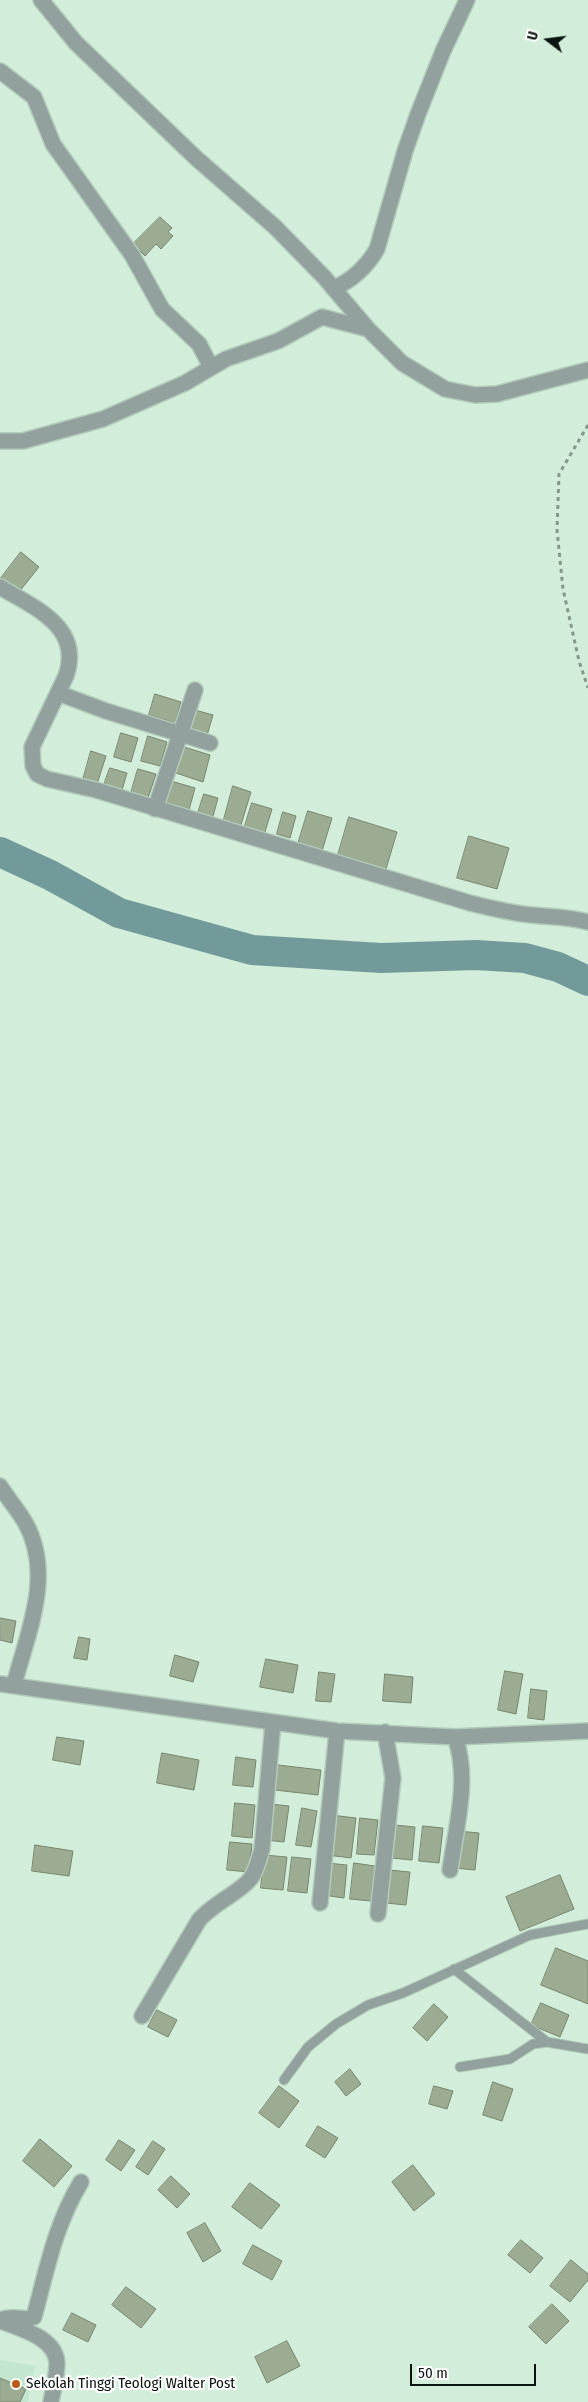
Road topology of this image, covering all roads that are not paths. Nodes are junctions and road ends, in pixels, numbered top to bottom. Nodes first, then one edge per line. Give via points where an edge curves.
1 (41, 0) edge
2 (467, 0) edge
3 (0, 71) edge
4 (335, 291) junction
5 (322, 317) junction
6 (368, 329) junction
7 (211, 366) junction
8 (588, 370) edge
9 (0, 442) edge
10 (0, 587) edge
11 (195, 690) dead end
12 (58, 693) junction
13 (179, 734) junction
14 (210, 744) dead end
15 (155, 809) junction
16 (588, 922) edge
17 (0, 1486) edge
18 (7, 1685) edge
19 (273, 1722) junction
20 (337, 1731) junction
21 (588, 1731) edge
22 (385, 1732) junction
23 (455, 1737) junction
24 (450, 1870) dead end
25 (320, 1903) dead end
26 (378, 1914) dead end
27 (588, 1924) edge
28 (454, 1969) junction
29 (142, 2016) dead end
30 (548, 2042) junction
31 (588, 2049) edge
32 (460, 2066) dead end
33 (284, 2080) dead end
34 (81, 2182) dead end
35 (0, 2320) edge
36 (51, 2402) edge

1 - 4 street via 76,42 196,158 275,227
2 - 4 street via 415,123 377,249 370,261
3 - 7 street via 34,97 53,144 132,255 162,309 199,344
4 - 5 street
4 - 6 street
5 - 6 street
5 - 7 street via 278,341
6 - 8 street via 402,363 438,386 461,393 497,394
7 - 9 street via 185,383 103,419 23,441
10 - 12 street via 32,605 65,636 70,646 69,665
11 - 13 street
12 - 13 street
12 - 15 street via 32,747 37,774
13 - 14 street
13 - 15 street
15 - 16 street via 470,903 501,911
17 - 18 street via 27,1525 35,1548 39,1584 34,1611
18 - 19 street
19 - 20 street
19 - 29 street via 258,1865 250,1880 207,1909
20 - 22 street
20 - 25 street
21 - 23 street
22 - 23 street
22 - 26 street via 393,1778
23 - 24 street via 461,1755 462,1784
27 - 28 lane via 530,1935
28 - 30 lane
28 - 33 lane via 368,2005 336,2024 308,2047
30 - 31 lane
30 - 32 lane via 533,2044 510,2059
34 - 35 street via 48,2258 34,2317 10,2316
35 - 36 street via 38,2338 54,2351 57,2364

